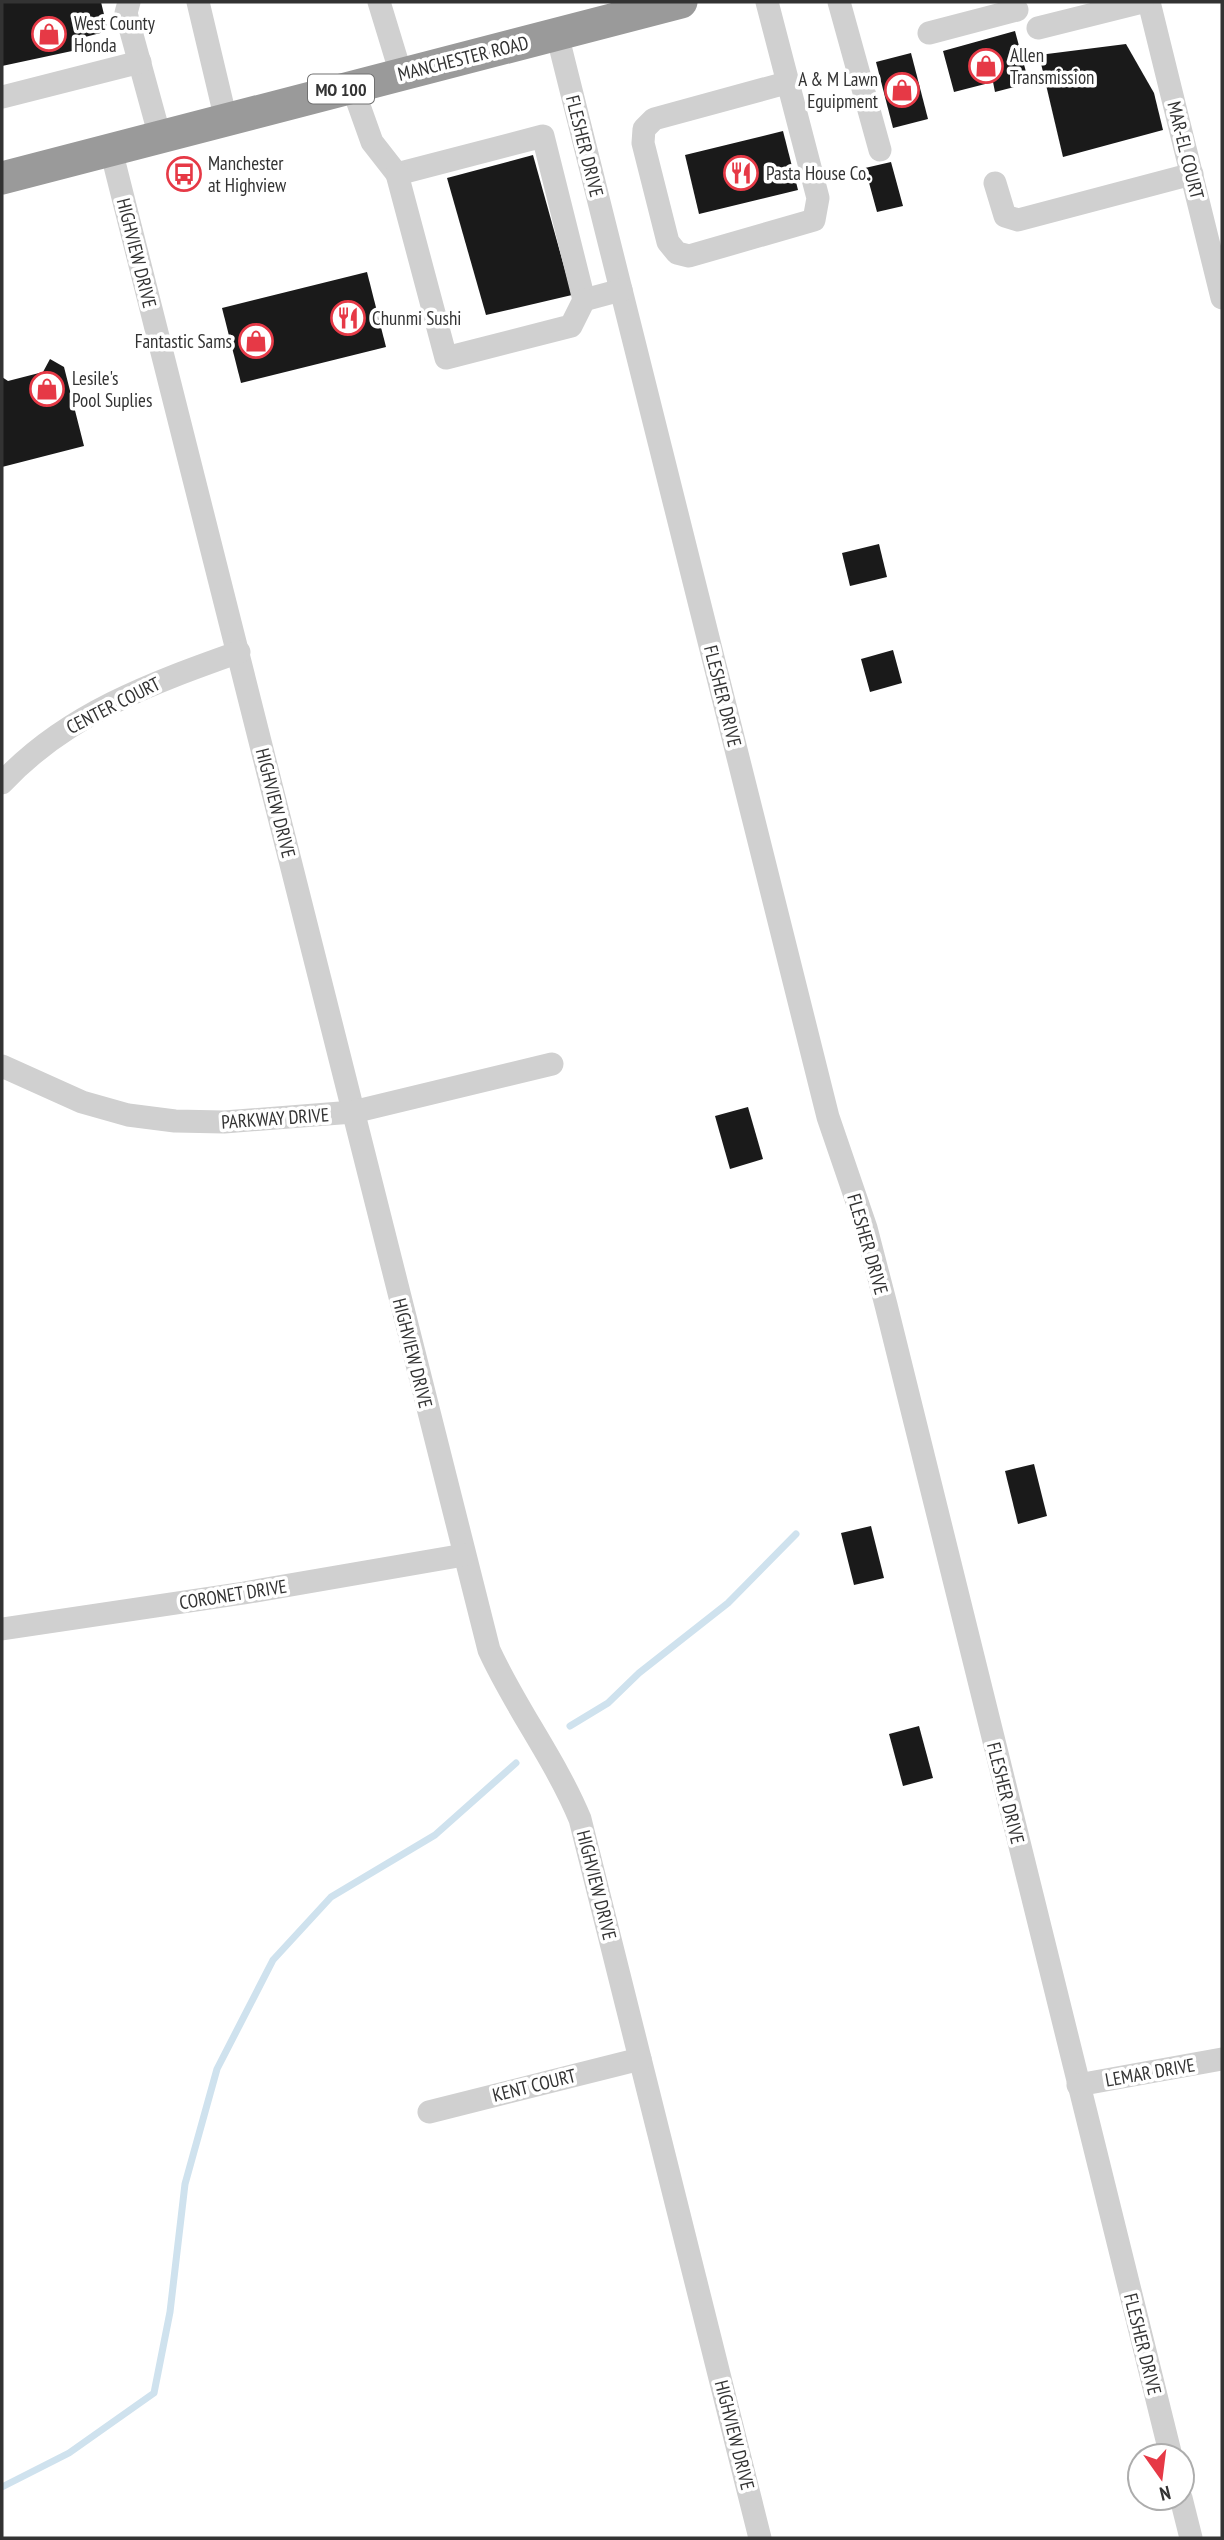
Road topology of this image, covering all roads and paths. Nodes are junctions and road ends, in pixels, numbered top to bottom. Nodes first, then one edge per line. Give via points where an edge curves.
1 (129, 2) edge
2 (198, 2) edge
3 (379, 2) edge
4 (681, 2) edge
5 (767, 2) edge
6 (839, 2) edge
7 (1142, 2) edge
8 (1149, 2) edge
9 (642, 7) edge
10 (1017, 10) dead end
11 (973, 11) edge
12 (1038, 28) dead end
13 (929, 33) dead end
14 (557, 34) junction
15 (140, 62) junction
16 (401, 74) junction
17 (786, 83) junction
18 (352, 86) junction
19 (2, 97) edge
20 (226, 120) junction
21 (160, 137) junction
22 (111, 150) junction
23 (880, 150) dead end
24 (397, 174) junction
25 (1192, 174) junction
26 (2, 178) edge
27 (995, 183) dead end
28 (621, 290) junction
29 (1222, 298) edge
30 (584, 300) junction
31 (239, 652) junction
32 (2, 783) edge
33 (552, 1064) dead end
34 (2, 1066) edge
35 (353, 1112) junction
36 (464, 1555) junction
37 (2, 1629) edge
38 (640, 2059) junction
39 (1222, 2059) edge
40 (1078, 2085) junction
41 (429, 2112) dead end
42 (1167, 2442) edge
43 (1184, 2512) edge
44 (760, 2538) edge
45 (1191, 2538) edge

1 - 15 street via 126,13
2 - 20 street
3 - 16 street
4 - 9 highway, MANCHESTER ROAD / MO 100
5 - 17 street
6 - 23 street
7 - 12 street
8 - 25 street, MAR-EL COURT
9 - 14 highway, MANCHESTER ROAD / MO 100
10 - 11 street
11 - 13 street
14 - 16 highway, MANCHESTER ROAD / MO 100
14 - 28 street, FLESHER DRIVE
15 - 19 street
15 - 21 street
16 - 18 highway, MANCHESTER ROAD / MO 100
17 - 17 street via 818,198 814,220 689,256 677,253 668,242 643,143 645,129 654,119
18 - 20 highway, MANCHESTER ROAD / MO 100
18 - 24 street via 372,142
20 - 21 highway, MANCHESTER ROAD / MO 100
21 - 22 highway, MANCHESTER ROAD / MO 100
22 - 26 highway, MANCHESTER ROAD / MO 100
22 - 31 street, HIGHVIEW DRIVE
24 - 30 street via 543,136
24 - 30 street via 446,358 572,326
25 - 27 street via 1018,220 1005,216
25 - 29 street, MAR-EL COURT
28 - 30 street
28 - 40 street, FLESHER DRIVE via 828,1117 873,1254
31 - 32 street, CENTER COURT via 146,685 91,713 51,739
31 - 35 street, HIGHVIEW DRIVE
33 - 35 street, PARKWAY DRIVE
34 - 35 street, PARKWAY DRIVE via 82,1102 139,1117 224,1122
35 - 36 street, HIGHVIEW DRIVE
36 - 37 street, CORONET DRIVE
36 - 38 street, HIGHVIEW DRIVE via 489,1650 507,1689 549,1752 580,1819
38 - 41 street, KENT COURT
38 - 44 street, HIGHVIEW DRIVE
39 - 40 street, LEMAR DRIVE
40 - 42 street, FLESHER DRIVE
43 - 45 street

